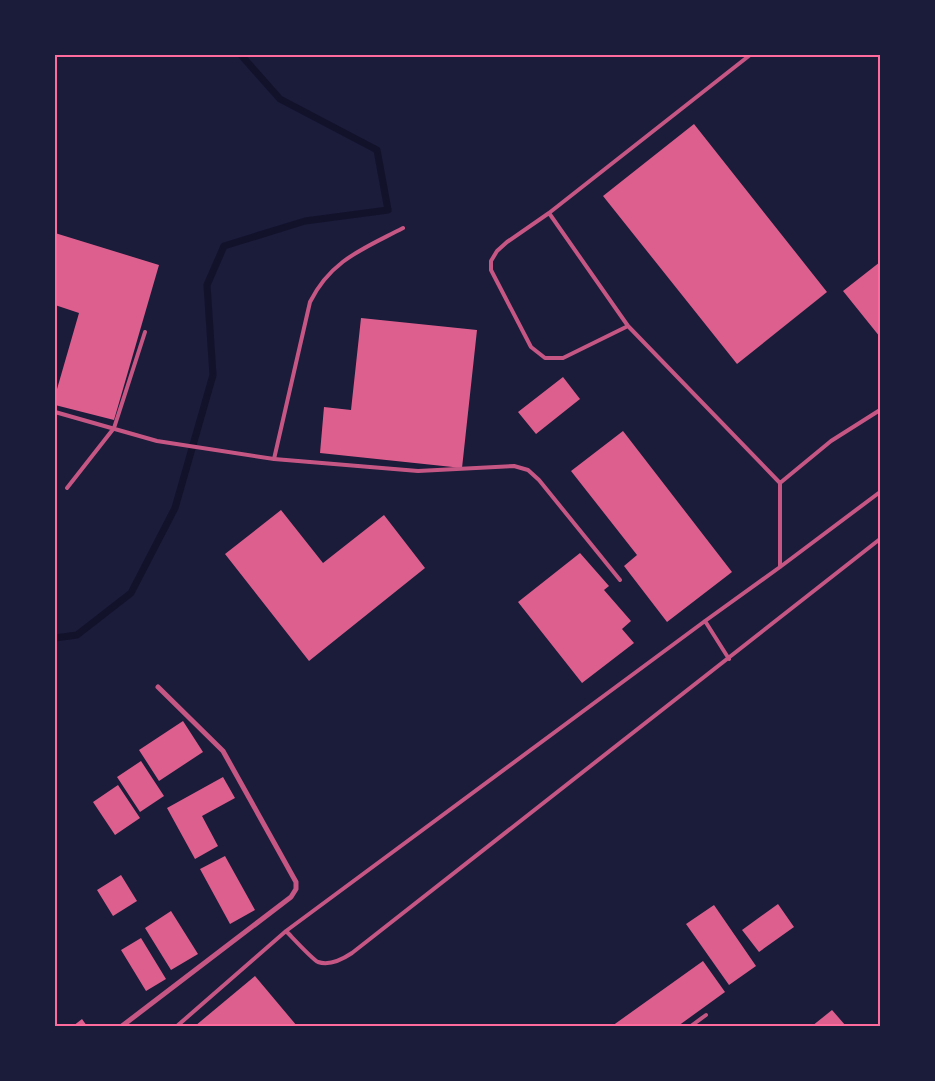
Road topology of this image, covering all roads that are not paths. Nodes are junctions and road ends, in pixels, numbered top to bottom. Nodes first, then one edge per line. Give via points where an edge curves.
1 (750, 55) edge
2 (549, 213) junction
3 (403, 228) dead end
4 (628, 326) junction
5 (145, 332) dead end
6 (880, 410) edge
7 (55, 412) edge
8 (114, 428) junction
9 (274, 459) junction
10 (780, 483) junction
11 (67, 488) dead end
12 (880, 492) edge
13 (880, 539) edge
14 (780, 568) junction
15 (620, 580) dead end
16 (705, 621) junction
17 (729, 659) junction
18 (158, 687) dead end
19 (286, 931) junction
20 (706, 1014) dead end
21 (122, 1026) edge
22 (177, 1026) edge
23 (691, 1026) edge

1 - 2 lane
2 - 4 lane
2 - 4 lane via 507,242 491,261 491,270 531,348 545,358 562,358
3 - 9 lane via 349,257 318,286 310,302
4 - 10 lane
5 - 8 lane
6 - 10 lane via 831,442
7 - 8 lane
8 - 9 lane via 157,442
8 - 11 lane
9 - 15 lane via 418,471 514,466 528,470
10 - 14 lane
12 - 14 lane
13 - 17 lane
14 - 16 lane
16 - 17 lane
16 - 19 lane
17 - 19 lane via 342,960 318,962
18 - 21 street via 223,751 296,882 296,889 291,897
19 - 22 lane
20 - 23 lane

